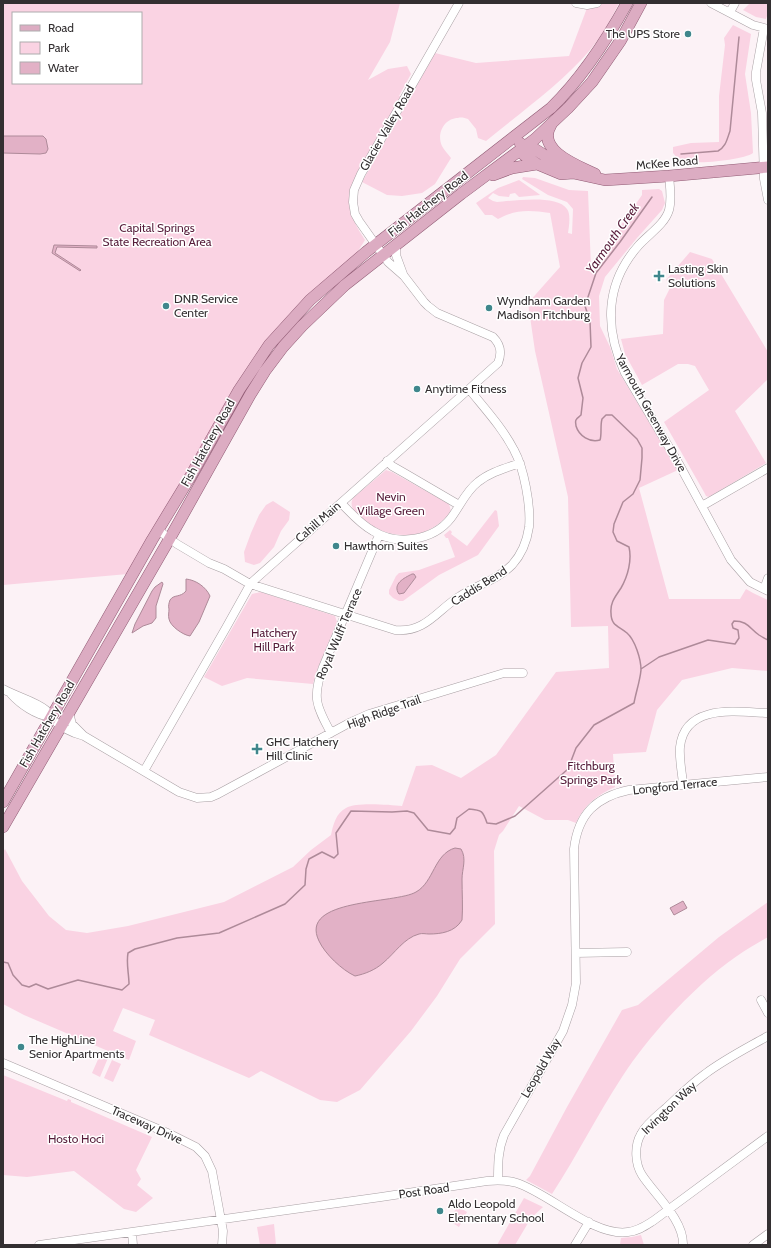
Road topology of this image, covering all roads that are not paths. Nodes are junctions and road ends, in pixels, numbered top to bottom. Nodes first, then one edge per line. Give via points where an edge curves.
1 (459, 3) edge
2 (576, 3) edge
3 (597, 3) edge
4 (627, 3) edge
5 (641, 3) edge
6 (711, 3) edge
7 (735, 3) edge
8 (730, 12) junction
9 (766, 29) edge
10 (551, 125) junction
11 (515, 136) junction
12 (524, 147) junction
13 (537, 164) junction
14 (767, 167) edge
15 (569, 170) junction
16 (669, 176) junction
17 (481, 179) junction
18 (605, 180) junction
19 (768, 200) edge
20 (376, 244) junction
21 (396, 245) junction
22 (383, 254) junction
23 (404, 276) junction
24 (469, 389) junction
25 (388, 461) junction
26 (520, 463) junction
27 (768, 468) edge
28 (341, 503) junction
29 (459, 505) junction
30 (702, 506) junction
31 (158, 530) junction
32 (380, 535) junction
33 (170, 538) junction
34 (768, 578) edge
35 (250, 584) junction
36 (766, 590) edge
37 (347, 614) junction
38 (523, 672) dead end
39 (3, 689) edge
40 (68, 713) junction
41 (768, 713) edge
42 (50, 718) junction
43 (61, 726) junction
44 (331, 734) junction
45 (84, 736) junction
46 (144, 771) junction
47 (768, 777) edge
48 (683, 784) junction
49 (3, 802) edge
50 (3, 827) edge
51 (578, 832) joint
52 (627, 952) dead end
53 (576, 953) junction
54 (761, 1000) dead end
55 (768, 1013) edge
56 (768, 1036) edge
57 (3, 1063) edge
58 (768, 1136) edge
59 (498, 1180) junction
60 (668, 1210) junction
61 (220, 1219) junction
62 (589, 1222) junction
63 (132, 1232) junction
64 (768, 1234) edge
65 (39, 1245) edge
66 (133, 1245) edge
67 (222, 1245) edge
68 (576, 1245) edge
69 (684, 1245) edge
70 (753, 1245) edge

1 - 20 street, Glacier Valley Road via 354,190 355,214
2 - 3 street
4 - 11 main road, Fish Hatchery Road via 607,38 568,92
5 - 10 main road, Fish Hatchery Road via 605,64 580,96
6 - 8 street
7 - 8 street
8 - 9 street
9 - 14 street via 756,80
10 - 12 main road, Fish Hatchery Road
10 - 18 main road via 547,137 550,146 574,164
11 - 12 main road, McKee Road
11 - 20 main road, Fish Hatchery Road
12 - 13 main road, McKee Road via 524,154
12 - 15 main road, McKee Road via 533,148
12 - 17 main road, Fish Hatchery Road
13 - 15 main road, McKee Road via 560,174
13 - 17 main road via 512,168
14 - 16 main road, McKee Road
14 - 19 street via 765,185
15 - 18 main road, McKee Road
16 - 18 main road, McKee Road
16 - 30 street, Yarmouth Greenway Drive via 669,211 624,265 613,297 611,327 618,358
17 - 21 main road, Fish Hatchery Road
20 - 22 street, Glacier Valley Road
20 - 31 main road, Fish Hatchery Road via 310,300 269,345 239,390
21 - 22 main road, Fish Hatchery Road
21 - 23 street, Cahill Main via 396,255
22 - 23 street, Cahill Main
22 - 33 main road, Fish Hatchery Road via 345,285 283,347 250,395
23 - 24 street, Cahill Main via 428,306 497,341 501,349 498,363
24 - 25 street, Cahill Main
24 - 26 street, Caddis Bend via 494,419
25 - 28 street, Cahill Main
25 - 29 street via 392,466
26 - 29 street via 478,481
26 - 37 street, Caddis Bend via 526,491 529,528 521,552 507,570 455,599 430,620 413,629 395,630
27 - 30 street
28 - 32 street via 362,525
28 - 35 street, Cahill Main
29 - 32 street via 445,525 426,536 406,539
30 - 36 street, Yarmouth Greenway Drive via 735,565 750,582
31 - 33 street, Caddis Bend
31 - 42 main road, Fish Hatchery Road
32 - 37 street, Royal Wulff Terrace
33 - 35 street, Caddis Bend via 209,563
33 - 40 main road, Fish Hatchery Road
34 - 36 street
35 - 37 street, Caddis Bend
35 - 46 street, Cahill Main
37 - 44 street, Royal Wulff Terrace via 317,687 318,707
38 - 44 street, High Ridge Trail via 504,673 369,714
39 - 42 street, High Ridge Trail via 46,710
40 - 43 main road, Fish Hatchery Road
40 - 45 street, High Ridge Trail via 72,724
41 - 48 street via 715,712 694,720 680,746
42 - 43 street, High Ridge Trail
42 - 49 main road, Fish Hatchery Road
43 - 45 street, High Ridge Trail
43 - 50 main road, Fish Hatchery Road
44 - 46 street, High Ridge Trail via 211,797 197,798 185,795
45 - 46 street, High Ridge Trail
47 - 48 street, Longford Terrace
48 - 51 street, Longford Terrace via 633,789 608,796 587,813
51 - 53 street, Leopold Way via 574,849
52 - 53 street
53 - 59 street, Leopold Way via 576,983 569,1017 500,1144
54 - 55 street
56 - 60 street, Irvington Way via 693,1083 640,1134 636,1158 640,1170
57 - 61 street, Traceway Drive via 196,1147 205,1156 212,1171
58 - 60 street, Post Road
59 - 61 street, Post Road
59 - 62 street, Post Road via 526,1187
60 - 62 street, Post Road via 643,1228 627,1232 606,1230
60 - 69 street, Irvington Way via 680,1228
61 - 63 street, Post Road
61 - 67 street, Traceway Drive via 223,1231
62 - 68 street
63 - 65 street, Post Road
63 - 66 street
64 - 70 street

